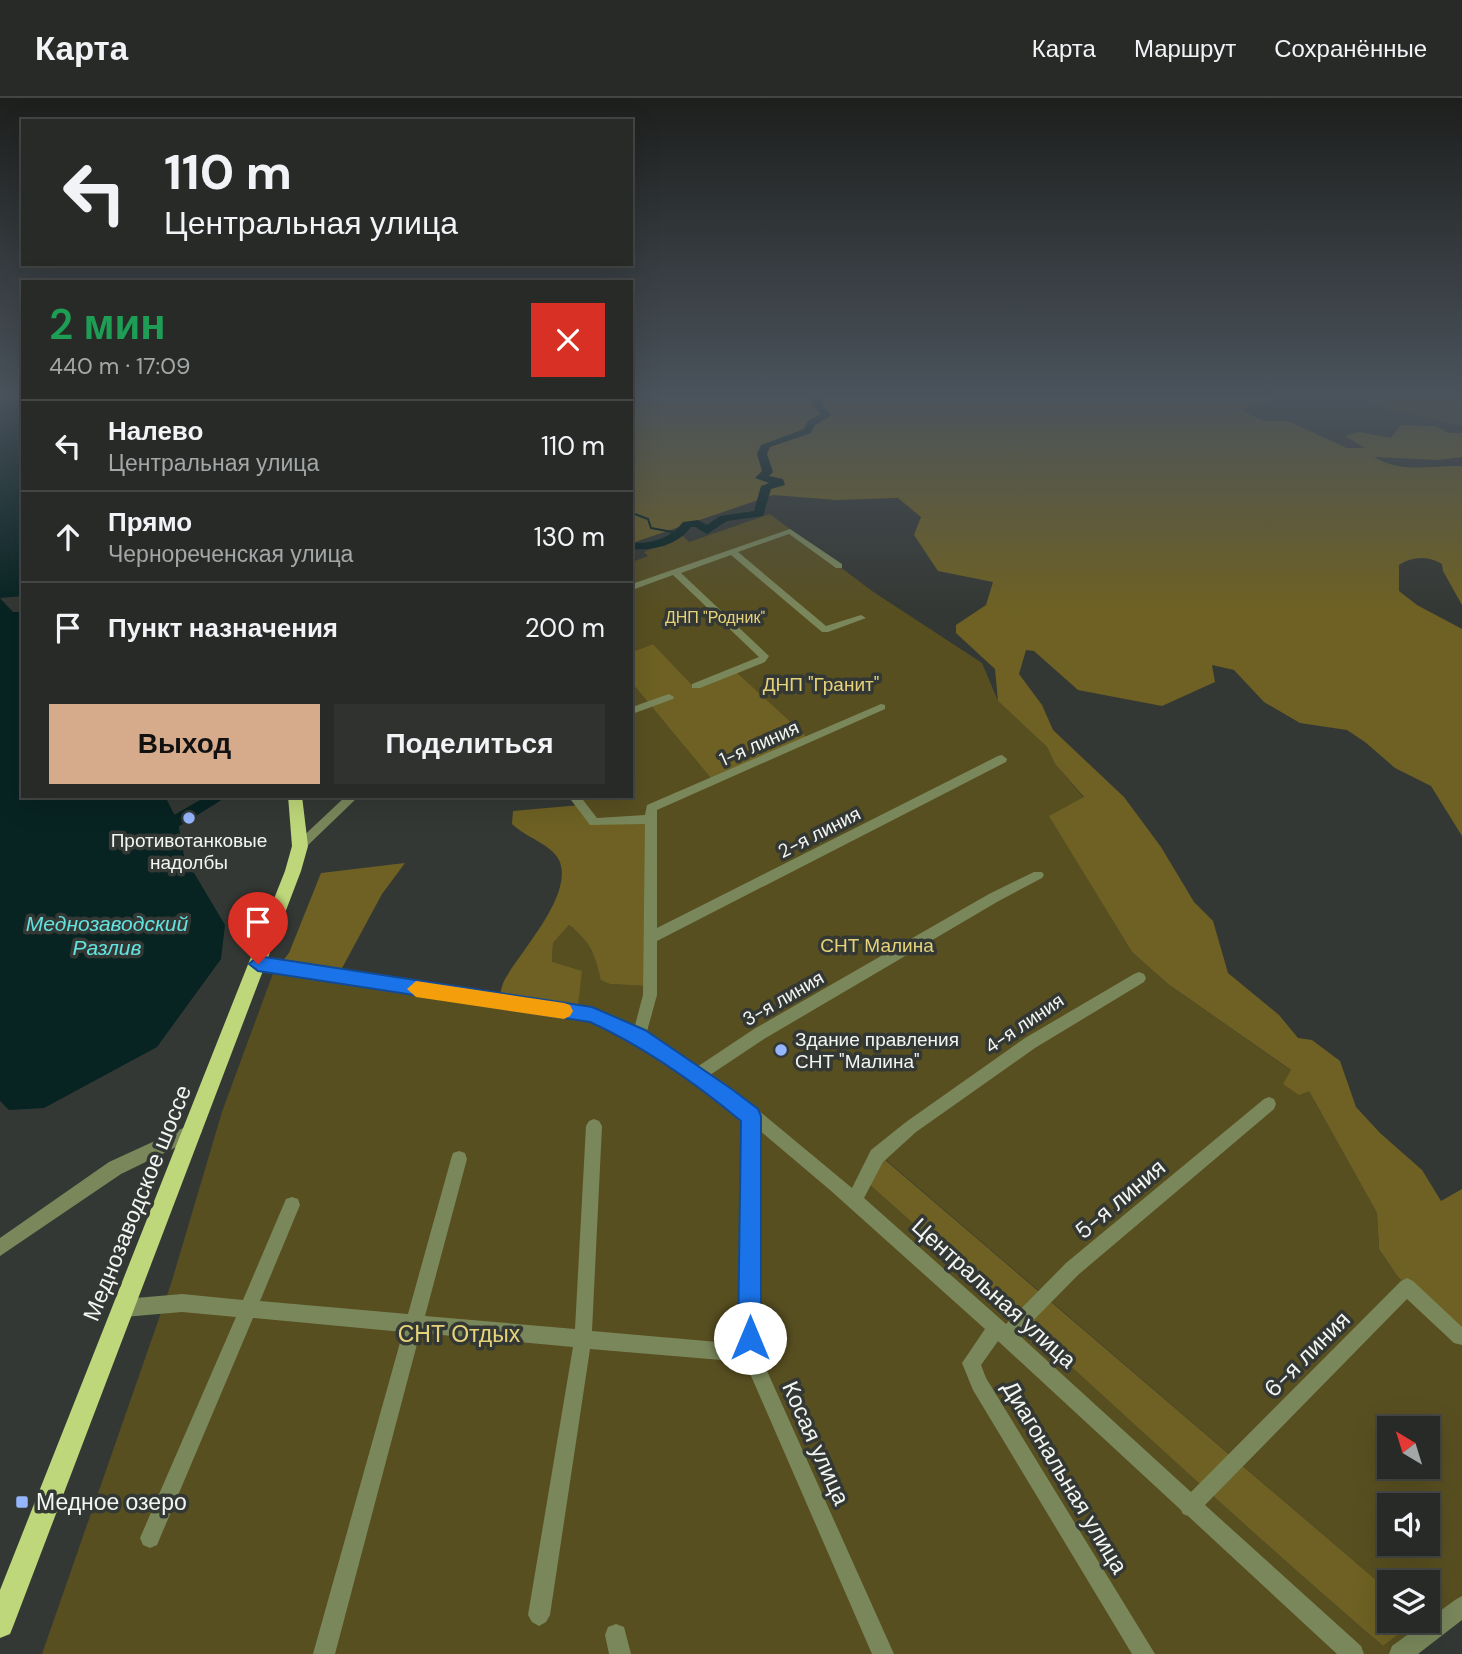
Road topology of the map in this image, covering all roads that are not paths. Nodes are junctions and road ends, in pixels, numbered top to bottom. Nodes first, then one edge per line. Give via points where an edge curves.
1 (732, 551) junction
2 (839, 566) dead end
3 (674, 571) junction
4 (633, 587) edge
5 (861, 618) dead end
6 (696, 686) dead end
7 (669, 697) dead end
8 (880, 708) dead end
9 (633, 711) edge
10 (1002, 759) dead end
11 (295, 798) edge
12 (351, 798) edge
13 (576, 798) edge
14 (650, 813) junction
15 (300, 846) junction
16 (1038, 875) dead end
17 (652, 937) junction
18 (258, 964) junction
19 (1139, 978) dead end
20 (639, 1035) junction
21 (697, 1074) junction
22 (1269, 1104) dead end
23 (751, 1116) junction
24 (594, 1126) dead end
25 (194, 1131) junction
26 (459, 1159) dead end
27 (854, 1200) junction
28 (292, 1205) dead end
29 (0, 1248) edge
30 (124, 1308) junction
31 (246, 1308) junction
32 (415, 1324) junction
33 (1002, 1331) junction
34 (1460, 1337) dead end
35 (583, 1338) junction
36 (750, 1354) junction
37 (1190, 1507) junction
38 (150, 1538) dead end
39 (20, 1574) junction
40 (0, 1589) edge
41 (1462, 1607) edge
42 (539, 1615) dead end
43 (0, 1624) edge
44 (324, 1654) edge
45 (883, 1654) edge
46 (1144, 1654) edge
47 (1353, 1654) edge
48 (1400, 1654) edge

1 - 2 street via 790,531
1 - 3 street
1 - 5 street via 825,630
3 - 4 street
3 - 6 street via 764,656
7 - 9 street
8 - 14 street, 1-я линия
10 - 17 street, 2-я линия
11 - 15 main road, Меднозаводское шоссе
12 - 15 street
13 - 14 street via 594,822
14 - 17 street
15 - 18 main road, Меднозаводское шоссе
16 - 21 street, 3-я линия
17 - 20 street via 650,995
18 - 20 street, Центральная улица via 592,1015
18 - 25 main road, Меднозаводское шоссе
19 - 27 street, 4-я линия via 1049,1030 911,1127 877,1156
20 - 21 street, Центральная улица
21 - 23 street, Центральная улица
22 - 33 street, 5-я линия
23 - 27 street, Центральная улица
23 - 36 street, Косая улица
24 - 35 street
25 - 29 street via 115,1168
25 - 30 main road, Меднозаводское шоссе
26 - 32 street
27 - 33 street, Центральная улица
28 - 31 street
30 - 31 street via 182,1303
30 - 39 main road, Меднозаводское шоссе
31 - 32 street
31 - 38 street
32 - 35 street
32 - 44 street
33 - 37 street, Центральная улица
33 - 46 street, Диагональная улица via 971,1363 979,1384
34 - 37 street, 6-я линия via 1407,1287
35 - 36 street
35 - 42 street
36 - 45 street, Косая улица
37 - 47 street, Центральная улица
39 - 40 street
39 - 43 main road, Меднозаводское шоссе
41 - 48 street

